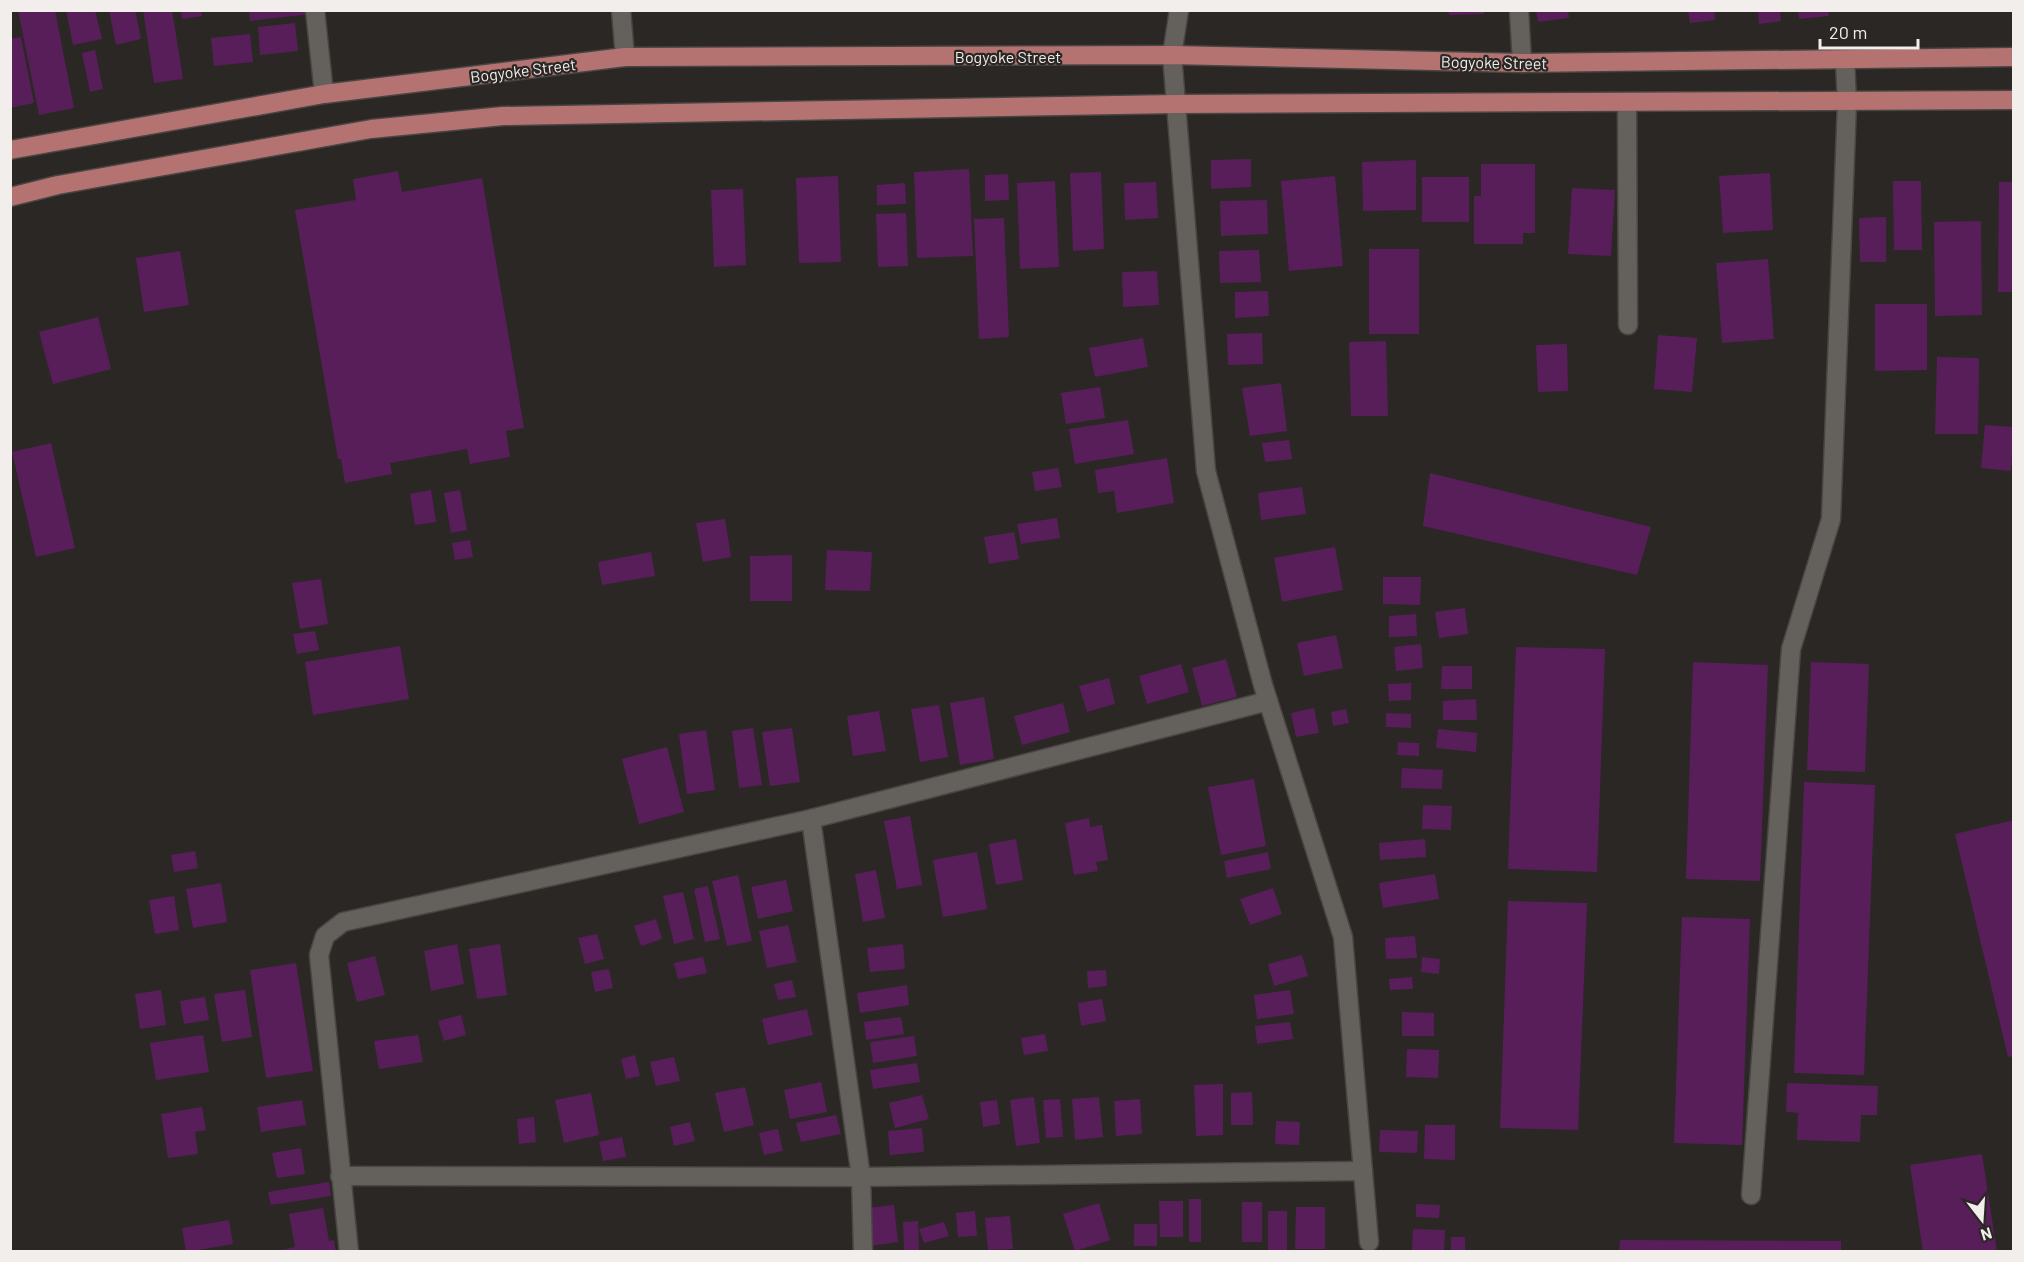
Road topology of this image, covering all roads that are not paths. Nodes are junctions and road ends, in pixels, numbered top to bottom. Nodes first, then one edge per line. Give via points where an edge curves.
1 (315, 10) edge
2 (621, 10) edge
3 (1179, 10) edge
4 (1519, 10) edge
5 (1172, 55) junction
6 (625, 57) junction
7 (2013, 57) edge
8 (1845, 60) junction
9 (1522, 63) junction
10 (324, 94) junction
11 (2013, 100) edge
12 (1627, 103) junction
13 (1847, 103) junction
14 (1175, 104) junction
15 (10, 150) edge
16 (10, 197) edge
17 (1628, 325) dead end
18 (1268, 701) junction
19 (811, 819) junction
20 (1363, 1171) junction
21 (340, 1176) junction
22 (861, 1177) junction
23 (1751, 1195) dead end
24 (1369, 1242) dead end
25 (349, 1251) edge
26 (863, 1251) edge

1 - 10 street
2 - 6 street
3 - 5 street
4 - 9 street
5 - 6 main road, Bogyoke Street
5 - 9 main road, Bogyoke Street
5 - 14 street
6 - 10 main road, Bogyoke Street
7 - 8 main road, Bogyoke Street
8 - 9 main road, Bogyoke Street
8 - 13 street
10 - 15 main road, Bogyoke Street
11 - 13 main road
12 - 13 main road
12 - 14 main road
12 - 17 street
13 - 23 street via 1831,519 1791,649
14 - 16 main road via 504,116 371,129
14 - 18 street via 1206,471
18 - 19 street
18 - 20 street via 1343,937
19 - 21 street via 343,922 325,936 320,955
19 - 22 street
20 - 22 street
20 - 24 street
21 - 22 street
21 - 25 street
22 - 26 street

